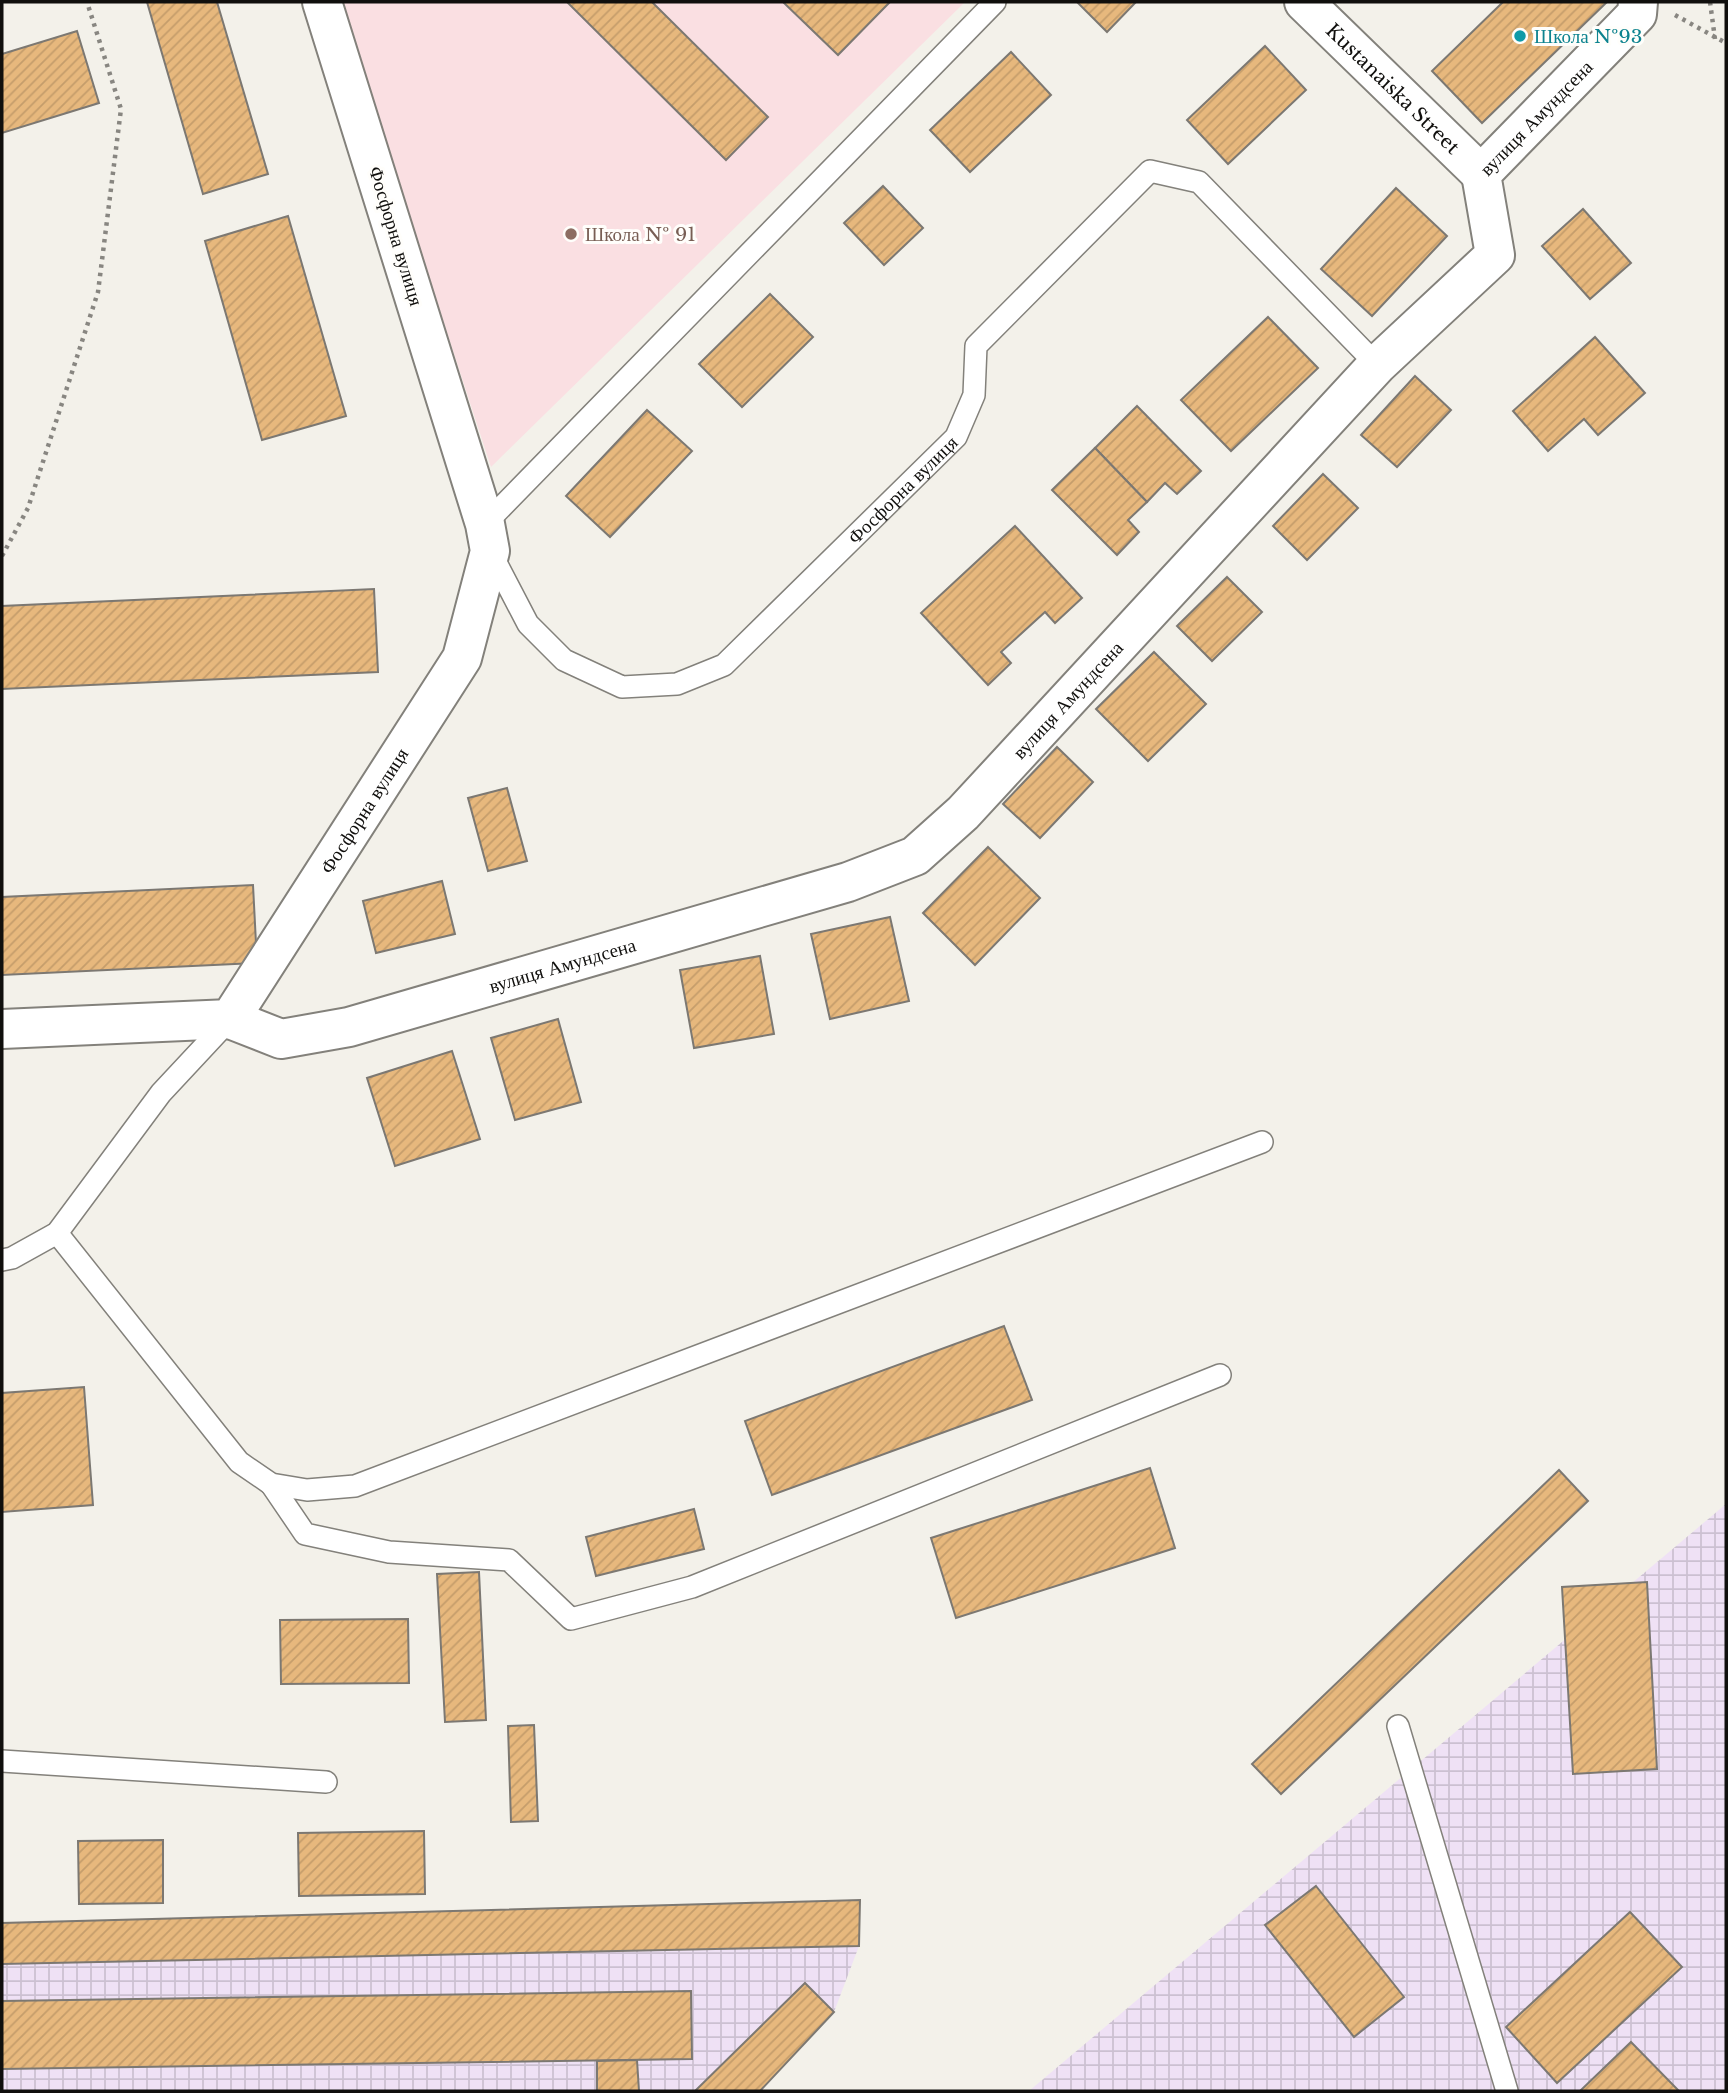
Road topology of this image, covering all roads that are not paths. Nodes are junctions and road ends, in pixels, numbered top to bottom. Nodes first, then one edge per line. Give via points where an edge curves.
1 (322, 2) edge
2 (995, 2) edge
3 (1304, 2) edge
4 (1655, 8) edge
5 (1481, 174) junction
6 (1377, 365) junction
7 (487, 538) junction
8 (230, 1019) junction
9 (2, 1029) edge
10 (1262, 1142) dead end
11 (57, 1233) junction
12 (2, 1260) edge
13 (1220, 1375) dead end
14 (271, 1484) junction
15 (1398, 1726) dead end
16 (2, 1761) edge
17 (326, 1782) dead end
18 (1507, 2091) edge

1 - 7 street, Фосфорна вулиця
2 - 7 lane
3 - 5 street, Kustanaiska Street
4 - 5 street, вулиця Амундсена via 1637,14
5 - 6 street, вулиця Амундсена via 1495,255
6 - 7 lane, Фосфорна вулиця via 1199,182 1150,172 976,346 974,396 956,437 724,665 677,684 622,687 564,660 528,624
6 - 8 street, вулиця Амундсена via 963,813 915,856 848,882 349,1027 281,1039
7 - 8 street, Фосфорна вулиця via 462,658
8 - 9 street
8 - 11 lane, Фосфорна вулиця via 161,1093
10 - 14 lane via 355,1486 307,1490
11 - 12 lane, Фосфорна вулиця
11 - 14 lane via 239,1462
13 - 14 lane via 692,1587 571,1619 509,1560 389,1552 305,1534
15 - 18 lane
16 - 17 lane

